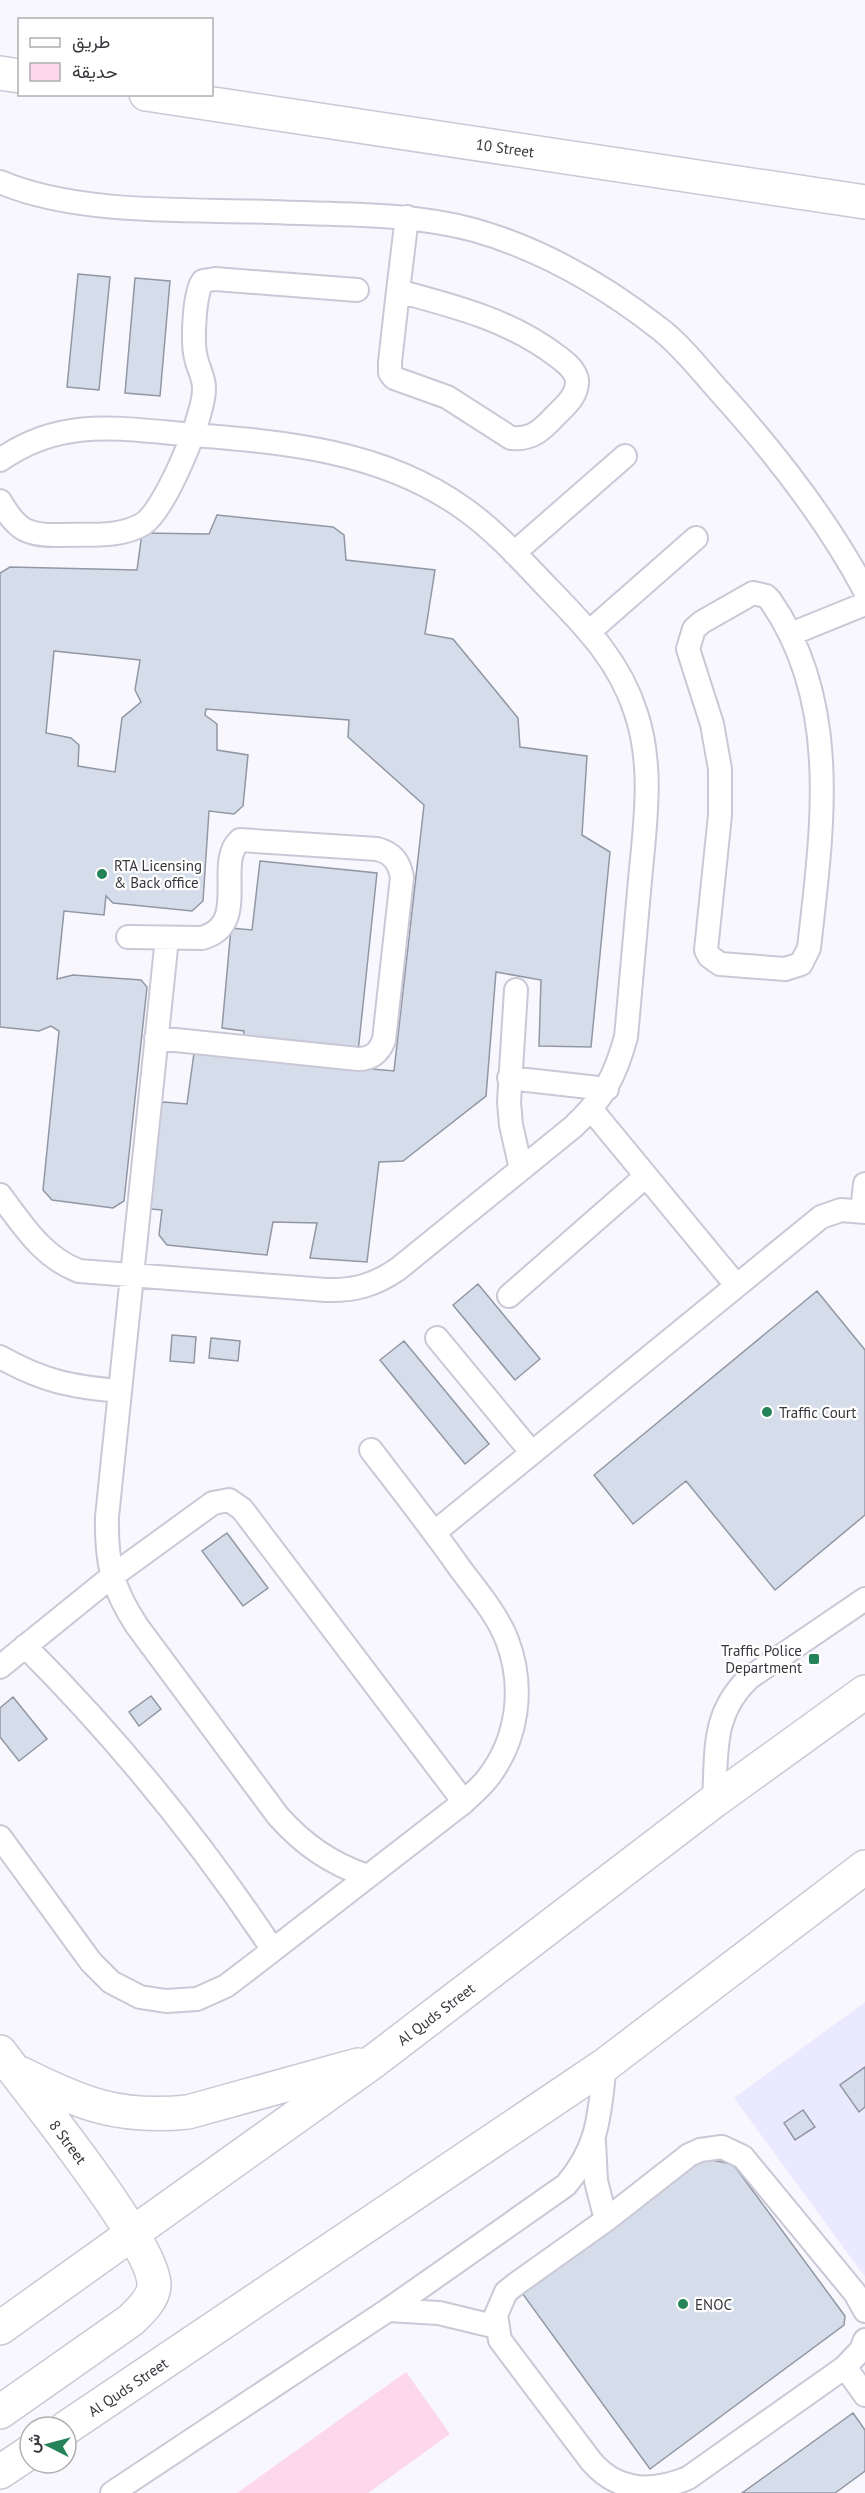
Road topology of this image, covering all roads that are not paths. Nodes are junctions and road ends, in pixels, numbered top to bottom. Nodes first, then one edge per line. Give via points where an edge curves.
1 (0, 73) edge
2 (18, 75) edge
3 (159, 96) edge
4 (0, 182) edge
5 (865, 202) edge
6 (407, 217) junction
7 (357, 290) dead end
8 (398, 291) junction
9 (193, 435) junction
10 (625, 456) dead end
11 (0, 460) edge
12 (0, 501) edge
13 (696, 538) dead end
14 (514, 553) junction
15 (865, 591) edge
16 (865, 604) edge
17 (590, 631) junction
18 (791, 634) junction
19 (128, 937) dead end
20 (167, 938) junction
21 (516, 990) dead end
22 (156, 1038) junction
23 (509, 1078) junction
24 (607, 1089) junction
25 (591, 1109) junction
26 (522, 1169) junction
27 (646, 1176) junction
28 (865, 1184) edge
29 (0, 1195) edge
30 (864, 1211) edge
31 (132, 1276) junction
32 (736, 1285) junction
33 (509, 1296) dead end
34 (437, 1338) dead end
35 (0, 1357) edge
36 (120, 1391) junction
37 (371, 1450) dead end
38 (532, 1453) junction
39 (435, 1532) junction
40 (111, 1577) junction
41 (865, 1599) edge
42 (25, 1647) junction
43 (0, 1667) edge
44 (865, 1692) edge
45 (714, 1801) junction
46 (464, 1802) junction
47 (0, 1837) edge
48 (865, 1867) edge
49 (367, 1876) junction
50 (273, 1950) junction
51 (6, 2061) edge
52 (374, 2061) junction
53 (605, 2065) junction
54 (594, 2141) junction
55 (606, 2220) junction
56 (132, 2234) junction
57 (388, 2310) junction
58 (865, 2311) edge
59 (496, 2327) junction
60 (0, 2328) edge
61 (865, 2340) edge
62 (844, 2367) junction
63 (865, 2395) edge
64 (0, 2412) edge
65 (78, 2420) edge
66 (18, 2460) edge
67 (0, 2472) edge
68 (112, 2493) edge

1 - 2 main road
3 - 5 main road, 10 Street
4 - 6 lane via 61,199 111,206
6 - 8 lane
6 - 15 lane via 474,230 534,252 620,300 662,331 777,459 844,551
7 - 9 lane via 203,281 198,293 194,344 205,387
8 - 8 lane via 390,362 393,378 447,397 511,438 533,436 572,398 577,380 574,372 538,342 502,323
9 - 11 lane via 84,428 33,441
9 - 12 lane via 156,512 130,530 34,534 17,526
9 - 14 lane via 329,450 394,470 462,507
10 - 14 lane
13 - 17 lane
14 - 17 lane
16 - 18 lane
17 - 24 lane via 621,677 636,713 645,750 648,795 626,1037
18 - 18 lane via 771,600 753,593 702,622 690,638 690,659 712,724 720,769 720,815 706,950 720,964 794,968 801,964 809,948 822,833 822,760 810,688
19 - 20 lane
20 - 22 lane
20 - 22 lane via 202,938 222,928 227,916 234,848 240,840 377,849 395,858 400,867 402,878 384,1040 374,1055 358,1059
21 - 23 lane
22 - 31 lane
23 - 24 lane
23 - 26 lane via 511,1125
24 - 25 lane
25 - 26 lane
25 - 27 lane
26 - 31 lane via 399,1269 365,1287 345,1291
27 - 32 lane
27 - 33 lane
28 - 30 lane
29 - 31 lane via 54,1259 79,1271
30 - 32 lane via 841,1210 820,1217
31 - 36 lane
32 - 38 lane
34 - 38 lane
35 - 36 lane via 56,1383
36 - 40 lane via 107,1517 106,1548
37 - 39 lane
38 - 39 lane
39 - 46 lane via 492,1613 515,1667 517,1697 503,1755 487,1780
40 - 42 lane
40 - 46 lane via 213,1503 237,1503
40 - 49 lane via 137,1626 278,1816 318,1854
41 - 45 lane via 736,1690 721,1720
42 - 43 lane
42 - 50 lane via 141,1769 210,1857
44 - 45 main road, Al Quds Street
45 - 52 main road, Al Quds Street
46 - 49 lane
47 - 50 lane via 92,1962 111,1982 140,1997 165,2001 197,1999 226,1986
48 - 53 main road, Al Quds Street
49 - 50 lane
51 - 52 main road via 69,2098 130,2114 164,2114 188,2112
51 - 56 main road, 8 Street via 86,2164
52 - 56 main road, Al Quds Street
53 - 54 lane
53 - 65 main road, Al Quds Street
54 - 55 lane via 596,2181
54 - 57 lane via 566,2185
55 - 58 lane via 689,2155 711,2147 733,2150 750,2165 825,2256
55 - 59 lane via 506,2292 496,2315
56 - 60 main road, Al Quds Street
56 - 64 main road, 8 Street via 150,2268 154,2286 147,2304 131,2320
57 - 59 lane via 439,2313
57 - 68 lane
59 - 62 lane via 500,2340 601,2472 621,2485 643,2490 674,2486 688,2478
61 - 62 lane
62 - 63 lane
66 - 67 main road

